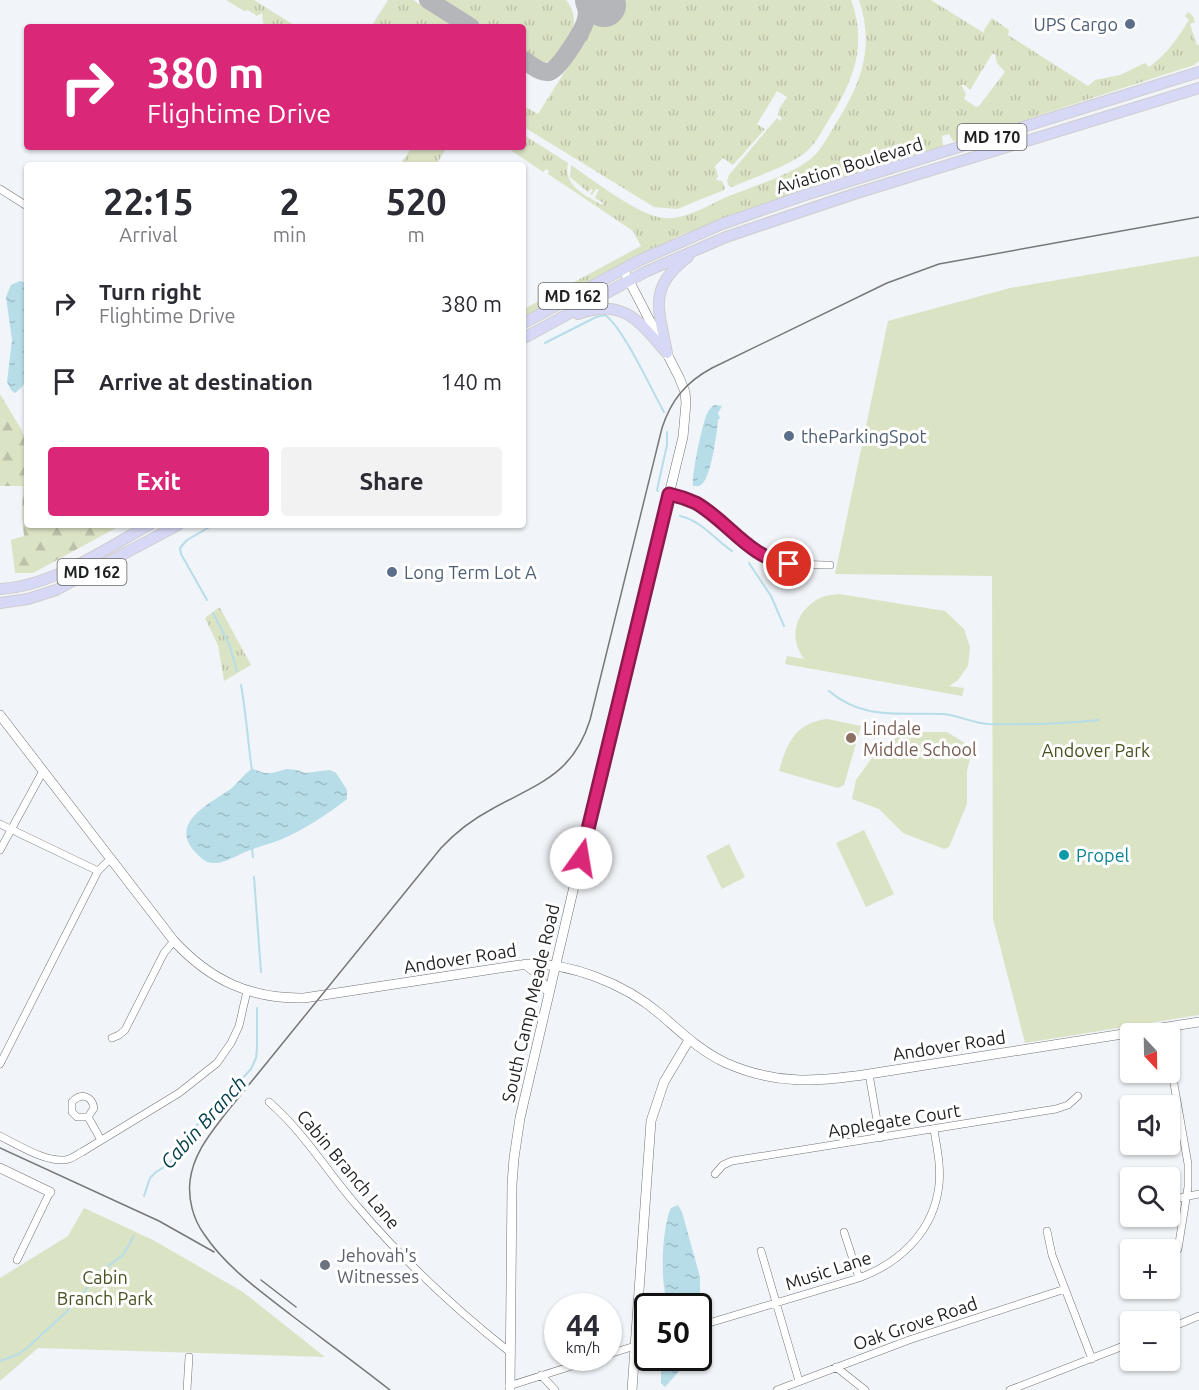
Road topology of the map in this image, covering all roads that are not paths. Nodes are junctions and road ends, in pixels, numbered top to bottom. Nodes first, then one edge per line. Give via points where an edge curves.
1 (1199, 72) edge
2 (1199, 88) edge
3 (0, 189) edge
4 (24, 204) edge
5 (703, 246) junction
6 (623, 269) junction
7 (629, 280) junction
8 (526, 322) edge
9 (542, 328) junction
10 (526, 337) edge
11 (667, 353) junction
12 (669, 494) junction
13 (146, 528) edge
14 (152, 528) edge
15 (172, 528) edge
16 (150, 540) junction
17 (830, 565) dead end
18 (0, 590) edge
19 (0, 603) edge
20 (0, 715) edge
21 (43, 771) junction
22 (0, 824) edge
23 (10, 829) junction
24 (0, 850) edge
25 (110, 859) junction
26 (98, 871) junction
27 (174, 941) junction
28 (525, 964) junction
29 (556, 966) junction
30 (247, 991) junction
31 (549, 993) junction
32 (1199, 1022) edge
33 (1180, 1026) edge
34 (1120, 1037) edge
35 (112, 1038) dead end
36 (689, 1040) junction
37 (0, 1064) edge
38 (869, 1074) junction
39 (1174, 1083) edge
40 (1078, 1096) dead end
41 (269, 1102) dead end
42 (88, 1117) dead end
43 (934, 1130) junction
44 (0, 1137) edge
45 (880, 1138) junction
46 (101, 1140) junction
47 (0, 1168) edge
48 (715, 1174) dead end
49 (50, 1192) joint
50 (1199, 1194) edge
51 (1185, 1197) junction
52 (1180, 1198) edge
53 (1047, 1231) dead end
54 (844, 1232) dead end
55 (1179, 1239) edge
56 (761, 1251) dead end
57 (17, 1260) dead end
58 (859, 1278) junction
59 (1065, 1289) junction
60 (639, 1293) edge
61 (776, 1303) junction
62 (1199, 1316) edge
63 (712, 1322) edge
64 (1180, 1324) edge
65 (1120, 1348) edge
66 (510, 1353) junction
67 (189, 1357) dead end
68 (1092, 1359) junction
69 (634, 1361) edge
70 (836, 1367) junction
71 (557, 1371) edge
72 (541, 1376) junction
73 (799, 1381) junction
74 (509, 1388) edge
75 (187, 1390) edge
76 (555, 1390) edge
77 (632, 1390) edge
78 (777, 1390) edge
79 (865, 1390) edge
80 (1010, 1390) edge

1 - 6 main road, Aviation Boulevard / MD 170 via 776,205 695,234
2 - 5 main road, Aviation Boulevard / MD 170 via 857,193
3 - 4 street
5 - 7 main road, Aviation Boulevard / MD 162
5 - 11 main road, MD 170 via 672,270 660,291 658,307
6 - 7 main road, MD 170
6 - 8 main road, Aviation Boulevard / MD 162
7 - 9 main road, Aviation Boulevard / MD 162
7 - 11 main road, MD 170
9 - 10 main road, Aviation Boulevard / MD 162
9 - 11 main road via 597,308 616,309 634,318
11 - 12 main road, South Camp Meade Road / MD 170 via 684,388 686,403 683,436
12 - 17 street via 703,508 768,559
12 - 29 main road, South Camp Meade Road / MD 170
13 - 18 main road, MD 162 via 50,578
14 - 16 main road
15 - 16 main road, MD 162
16 - 19 main road, MD 162 via 56,590
20 - 21 main road, Andover Road
21 - 23 street
21 - 25 main road, Andover Road
22 - 23 street
23 - 24 street
23 - 26 street
25 - 26 street
25 - 27 main road, Andover Road
26 - 37 street
27 - 30 main road, Andover Road via 209,972
27 - 35 street via 125,1030
28 - 29 main road, Andover Road
28 - 30 main road, Andover Road via 312,997
28 - 31 main road
29 - 31 main road, South Camp Meade Road / MD 170
29 - 36 main road, Andover Road via 596,977 634,995
30 - 46 street via 239,1026 218,1063 179,1093
31 - 66 main road, South Camp Meade Road / MD 170 via 514,1158
32 - 33 main road, Andover Road
34 - 38 main road, Andover Road
36 - 38 main road, Andover Road via 724,1062 769,1078 807,1082
36 - 60 main road via 664,1082 651,1121
38 - 45 street
39 - 51 street via 1186,1145
40 - 43 street, Applegate Court via 1056,1109
41 - 66 street, Cabin Branch Lane via 407,1262
42 - 46 street
43 - 45 street, Applegate Court
43 - 58 street, Music Lane via 939,1186 928,1221 894,1261
44 - 46 street via 58,1160 69,1159
45 - 48 street, Applegate Court via 732,1161
47 - 49 main road
49 - 57 street
50 - 51 street
51 - 52 street
51 - 55 street
53 - 59 street
54 - 58 street
56 - 61 street
58 - 61 street, Music Lane
59 - 68 street
59 - 70 street, Oak Grove Road
61 - 63 street, Music Lane
61 - 73 street
62 - 64 street
65 - 68 street
66 - 74 main road, South Camp Meade Road / MD 170
67 - 75 street
68 - 80 street
69 - 77 main road
70 - 73 street, Oak Grove Road
70 - 79 street
71 - 72 street
72 - 74 street
72 - 76 street
73 - 78 street, Oak Grove Road

